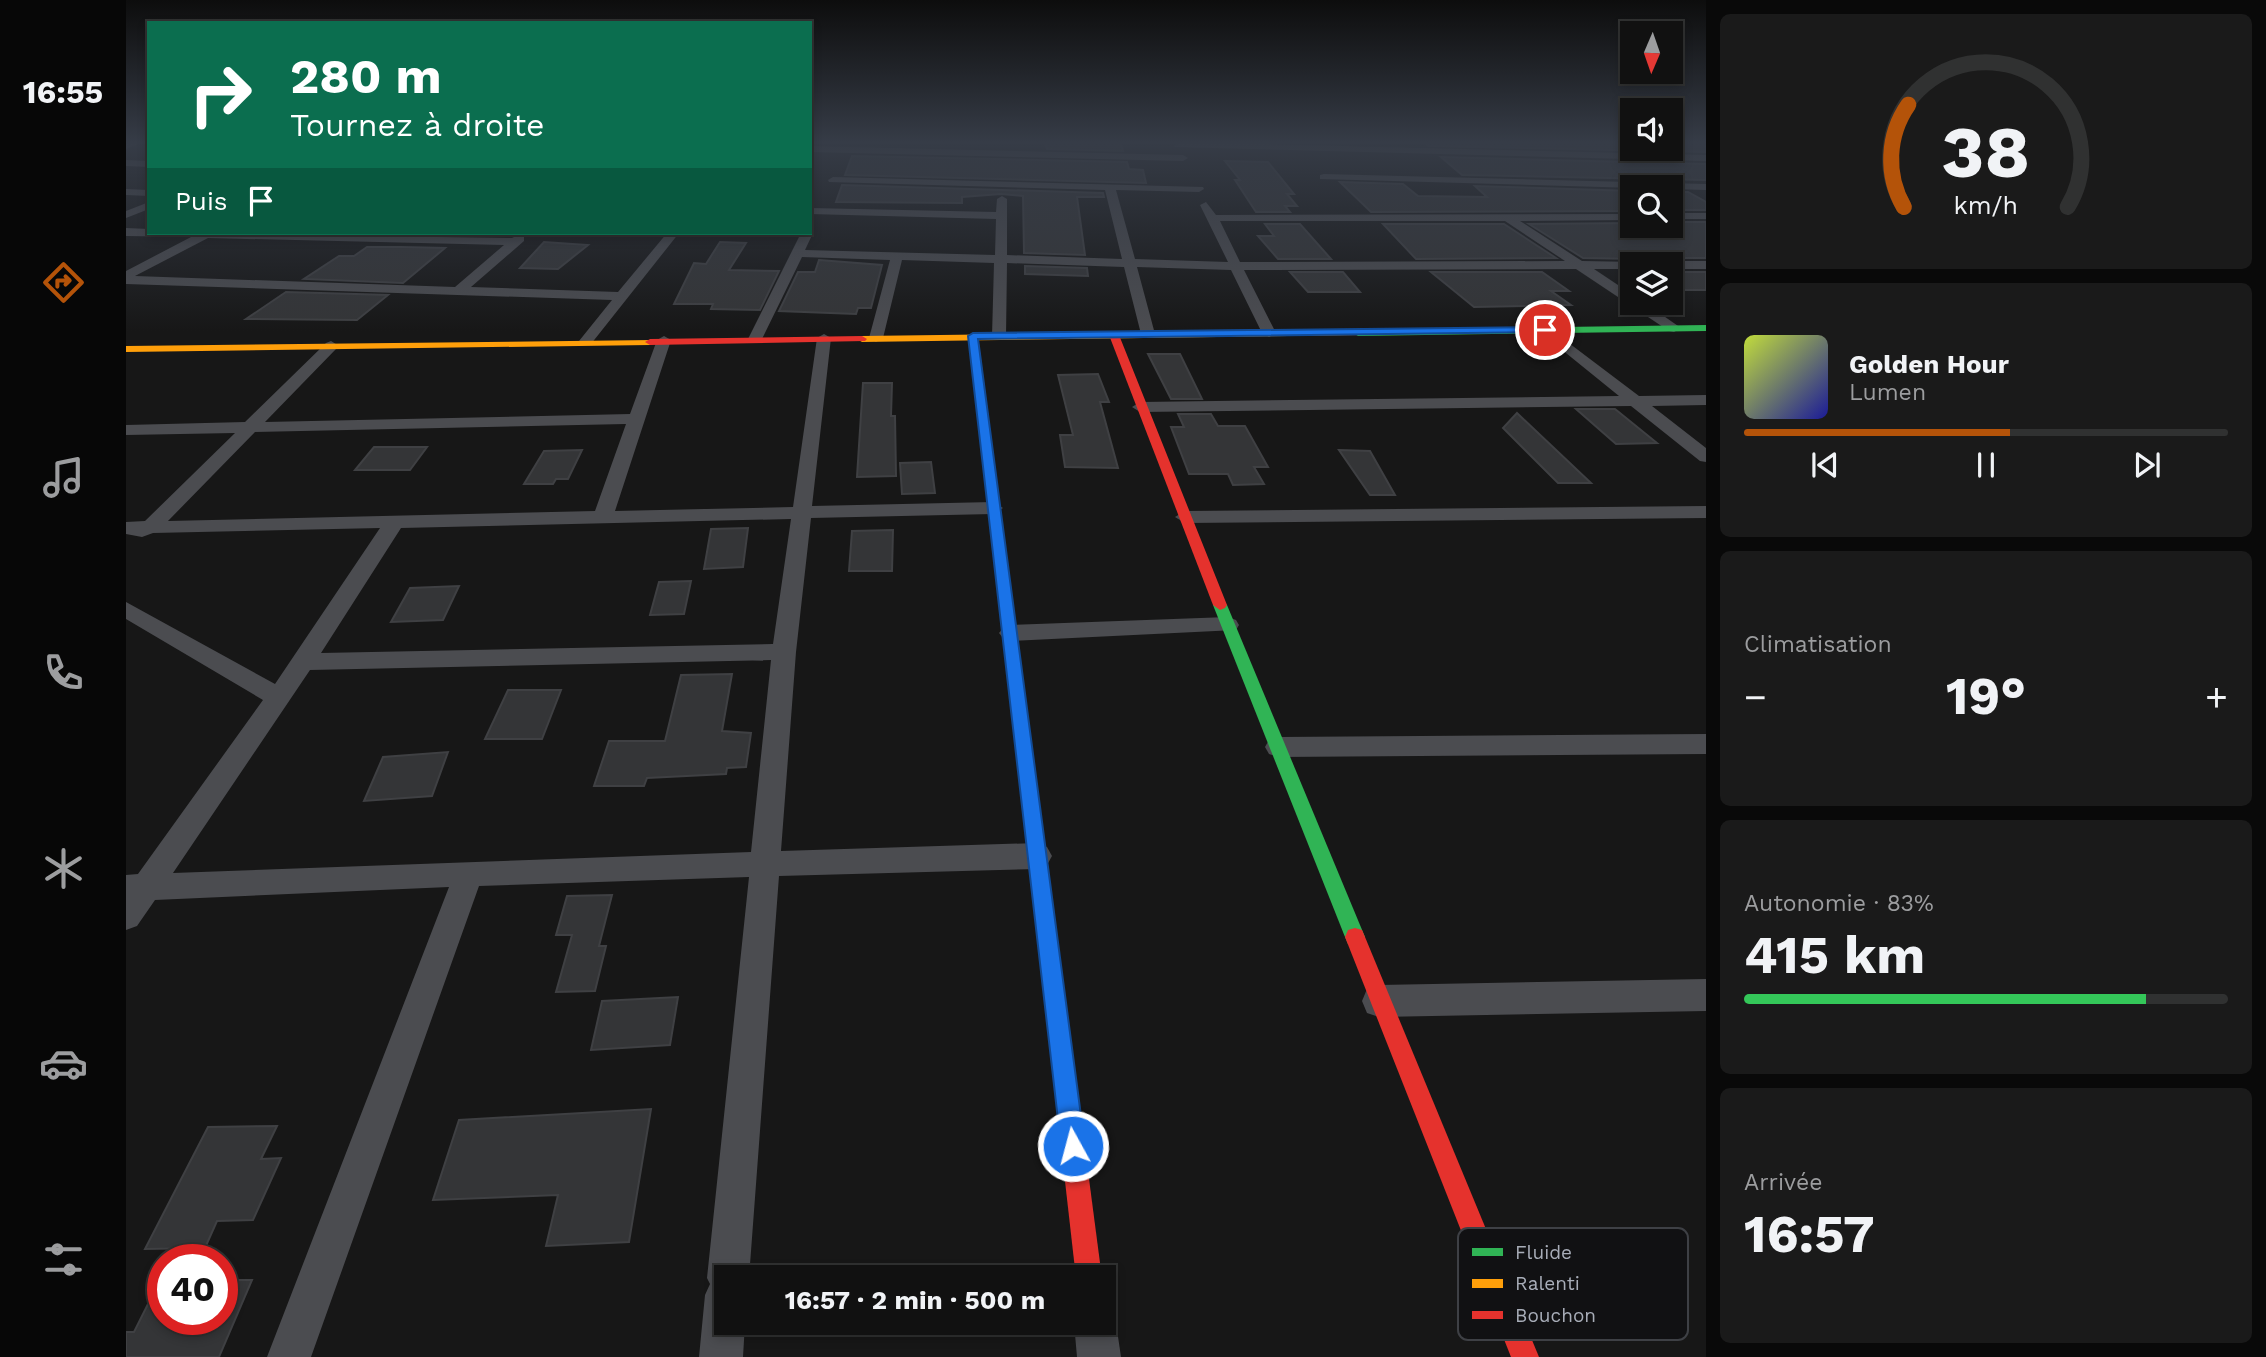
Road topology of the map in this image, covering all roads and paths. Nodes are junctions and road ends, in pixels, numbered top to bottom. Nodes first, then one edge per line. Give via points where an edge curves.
1 (820, 204) edge
2 (947, 204) edge
3 (1002, 204) edge
4 (1114, 204) edge
5 (1206, 204) edge
6 (1347, 204) edge
7 (147, 206) edge
8 (126, 215) edge
9 (1002, 216) junction
10 (1683, 216) edge
11 (1706, 216) edge
12 (1507, 217) junction
13 (1620, 217) edge
14 (1213, 218) junction
15 (1358, 218) junction
16 (812, 221) edge
17 (126, 232) edge
18 (147, 233) edge
19 (204, 235) edge
20 (320, 235) edge
21 (524, 235) edge
22 (671, 235) edge
23 (806, 235) edge
24 (376, 236) edge
25 (515, 242) junction
26 (796, 253) junction
27 (897, 256) junction
28 (1001, 259) junction
29 (1129, 263) junction
30 (1579, 265) junction
31 (1620, 265) edge
32 (1683, 265) edge
33 (1706, 265) edge
34 (1236, 266) junction
35 (126, 278) edge
36 (458, 291) junction
37 (1620, 293) edge
38 (622, 296) junction
39 (1654, 315) edge
40 (1674, 328) junction
41 (1706, 328) edge
42 (1545, 330) junction
43 (1269, 333) junction
44 (1148, 334) junction
45 (1114, 335) junction
46 (973, 336) junction
47 (999, 336) junction
48 (824, 338) junction
49 (876, 338) junction
50 (755, 339) junction
51 (664, 340) junction
52 (586, 341) junction
53 (331, 345) junction
54 (126, 349) edge
55 (1706, 400) edge
56 (1636, 401) junction
57 (1140, 407) junction
58 (637, 419) junction
59 (248, 428) junction
60 (126, 430) edge
61 (1706, 457) edge
62 (993, 508) junction
63 (1706, 512) edge
64 (804, 513) junction
65 (1185, 517) junction
66 (603, 518) junction
67 (394, 523) junction
68 (151, 527) junction
69 (126, 528) edge
70 (126, 538) edge
71 (126, 609) edge
72 (1228, 625) junction
73 (1011, 633) junction
74 (785, 652) junction
75 (303, 662) junction
76 (278, 697) junction
77 (1706, 744) edge
78 (1278, 747) junction
79 (1037, 856) junction
80 (764, 864) junction
81 (469, 873) junction
82 (136, 887) edge
83 (126, 916) edge
84 (1706, 995) edge
85 (1379, 1001) junction
86 (1472, 1228) edge
87 (729, 1265) edge
88 (1087, 1265) edge
89 (723, 1335) edge
90 (1096, 1335) edge
91 (1518, 1340) edge
92 (289, 1357) edge
93 (721, 1357) edge
94 (1099, 1357) edge
95 (1525, 1357) edge

1 - 16 street
2 - 9 street
3 - 9 street
4 - 29 street
5 - 14 street
6 - 15 street
7 - 8 street
9 - 28 street
10 - 11 street
12 - 13 street
12 - 15 street
12 - 30 street
14 - 15 street
14 - 34 street
17 - 18 street
19 - 35 street
20 - 24 street
21 - 25 street
22 - 38 street
23 - 26 street
24 - 25 street
25 - 36 street
26 - 27 street
26 - 50 street
27 - 28 street
27 - 49 street
28 - 29 street
28 - 47 street
29 - 34 street
29 - 44 street
30 - 31 street
30 - 34 street
30 - 37 street
32 - 33 street
34 - 43 street
35 - 36 street
36 - 38 street
38 - 52 street
39 - 40 street
40 - 41 street
40 - 42 street
42 - 43 street
42 - 56 street
43 - 44 street
44 - 45 street
45 - 47 street
45 - 57 street
46 - 47 street
46 - 49 street
46 - 62 street
48 - 49 street
48 - 50 street
48 - 64 street
50 - 51 street
51 - 52 street
51 - 58 street
52 - 53 street
53 - 54 street
53 - 59 street
55 - 56 street
56 - 57 street
56 - 61 street
57 - 65 street
58 - 59 street
58 - 66 street
59 - 60 street
59 - 68 street
62 - 64 street
62 - 73 street
63 - 65 street
64 - 66 street
64 - 74 street
65 - 72 street
66 - 67 street
67 - 68 street
67 - 75 street
68 - 69 street
68 - 70 street
71 - 76 street
72 - 73 street
72 - 78 street
73 - 79 street
74 - 75 street
74 - 80 street
75 - 76 street
76 - 82 street
77 - 78 street
78 - 85 street
79 - 80 street
79 - 88 street
80 - 81 street
80 - 87 street
81 - 82 street
81 - 92 street
82 - 83 street
84 - 85 street
85 - 86 street
89 - 93 street
90 - 94 street
91 - 95 street

